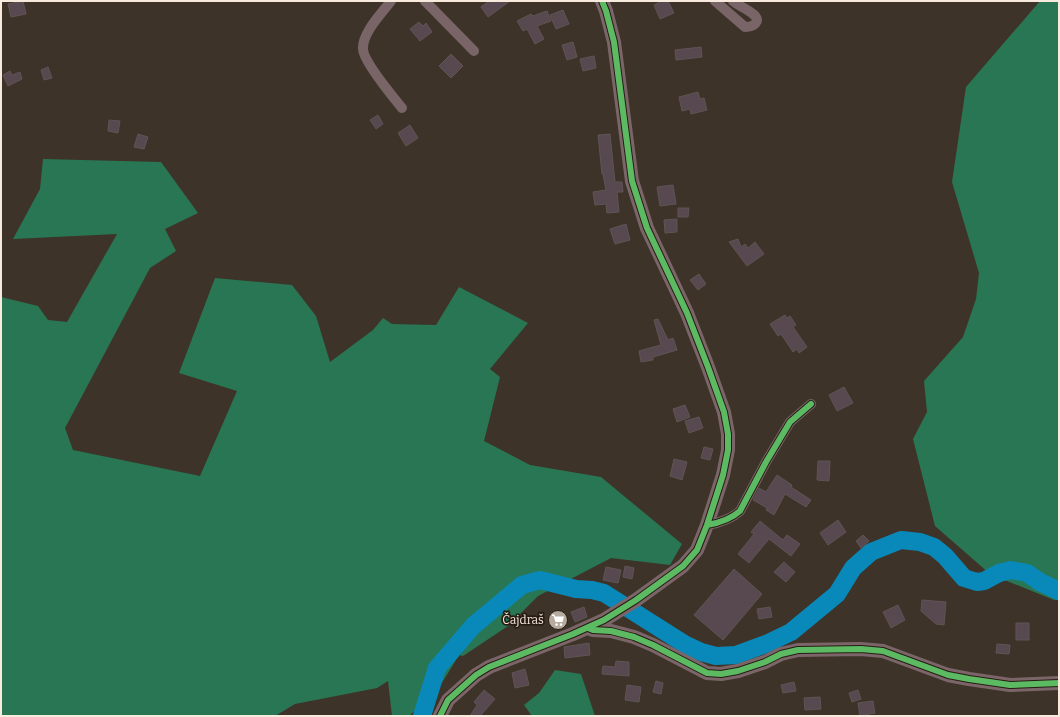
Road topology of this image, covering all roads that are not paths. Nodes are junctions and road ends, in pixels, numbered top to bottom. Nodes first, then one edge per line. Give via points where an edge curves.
1 (391, 1) edge
2 (425, 1) edge
3 (602, 1) edge
4 (714, 1) edge
5 (733, 1) edge
6 (474, 51) dead end
7 (402, 108) dead end
8 (811, 404) dead end
9 (707, 525) junction
10 (588, 628) junction
11 (1059, 683) edge
12 (440, 716) edge

1 - 7 street via 370,29 363,50 368,62
2 - 6 street
3 - 9 main road via 614,42 632,181 654,246 686,313 724,412 728,450
4 - 5 street via 745,27 752,27 757,21 754,14
8 - 9 street via 790,422 740,511 729,519
9 - 10 main road via 697,550 683,566 622,610
10 - 11 main road via 634,637 707,673 738,671 798,650 861,648 883,651 948,675 969,679 1010,685
10 - 12 main road via 489,667 448,700

